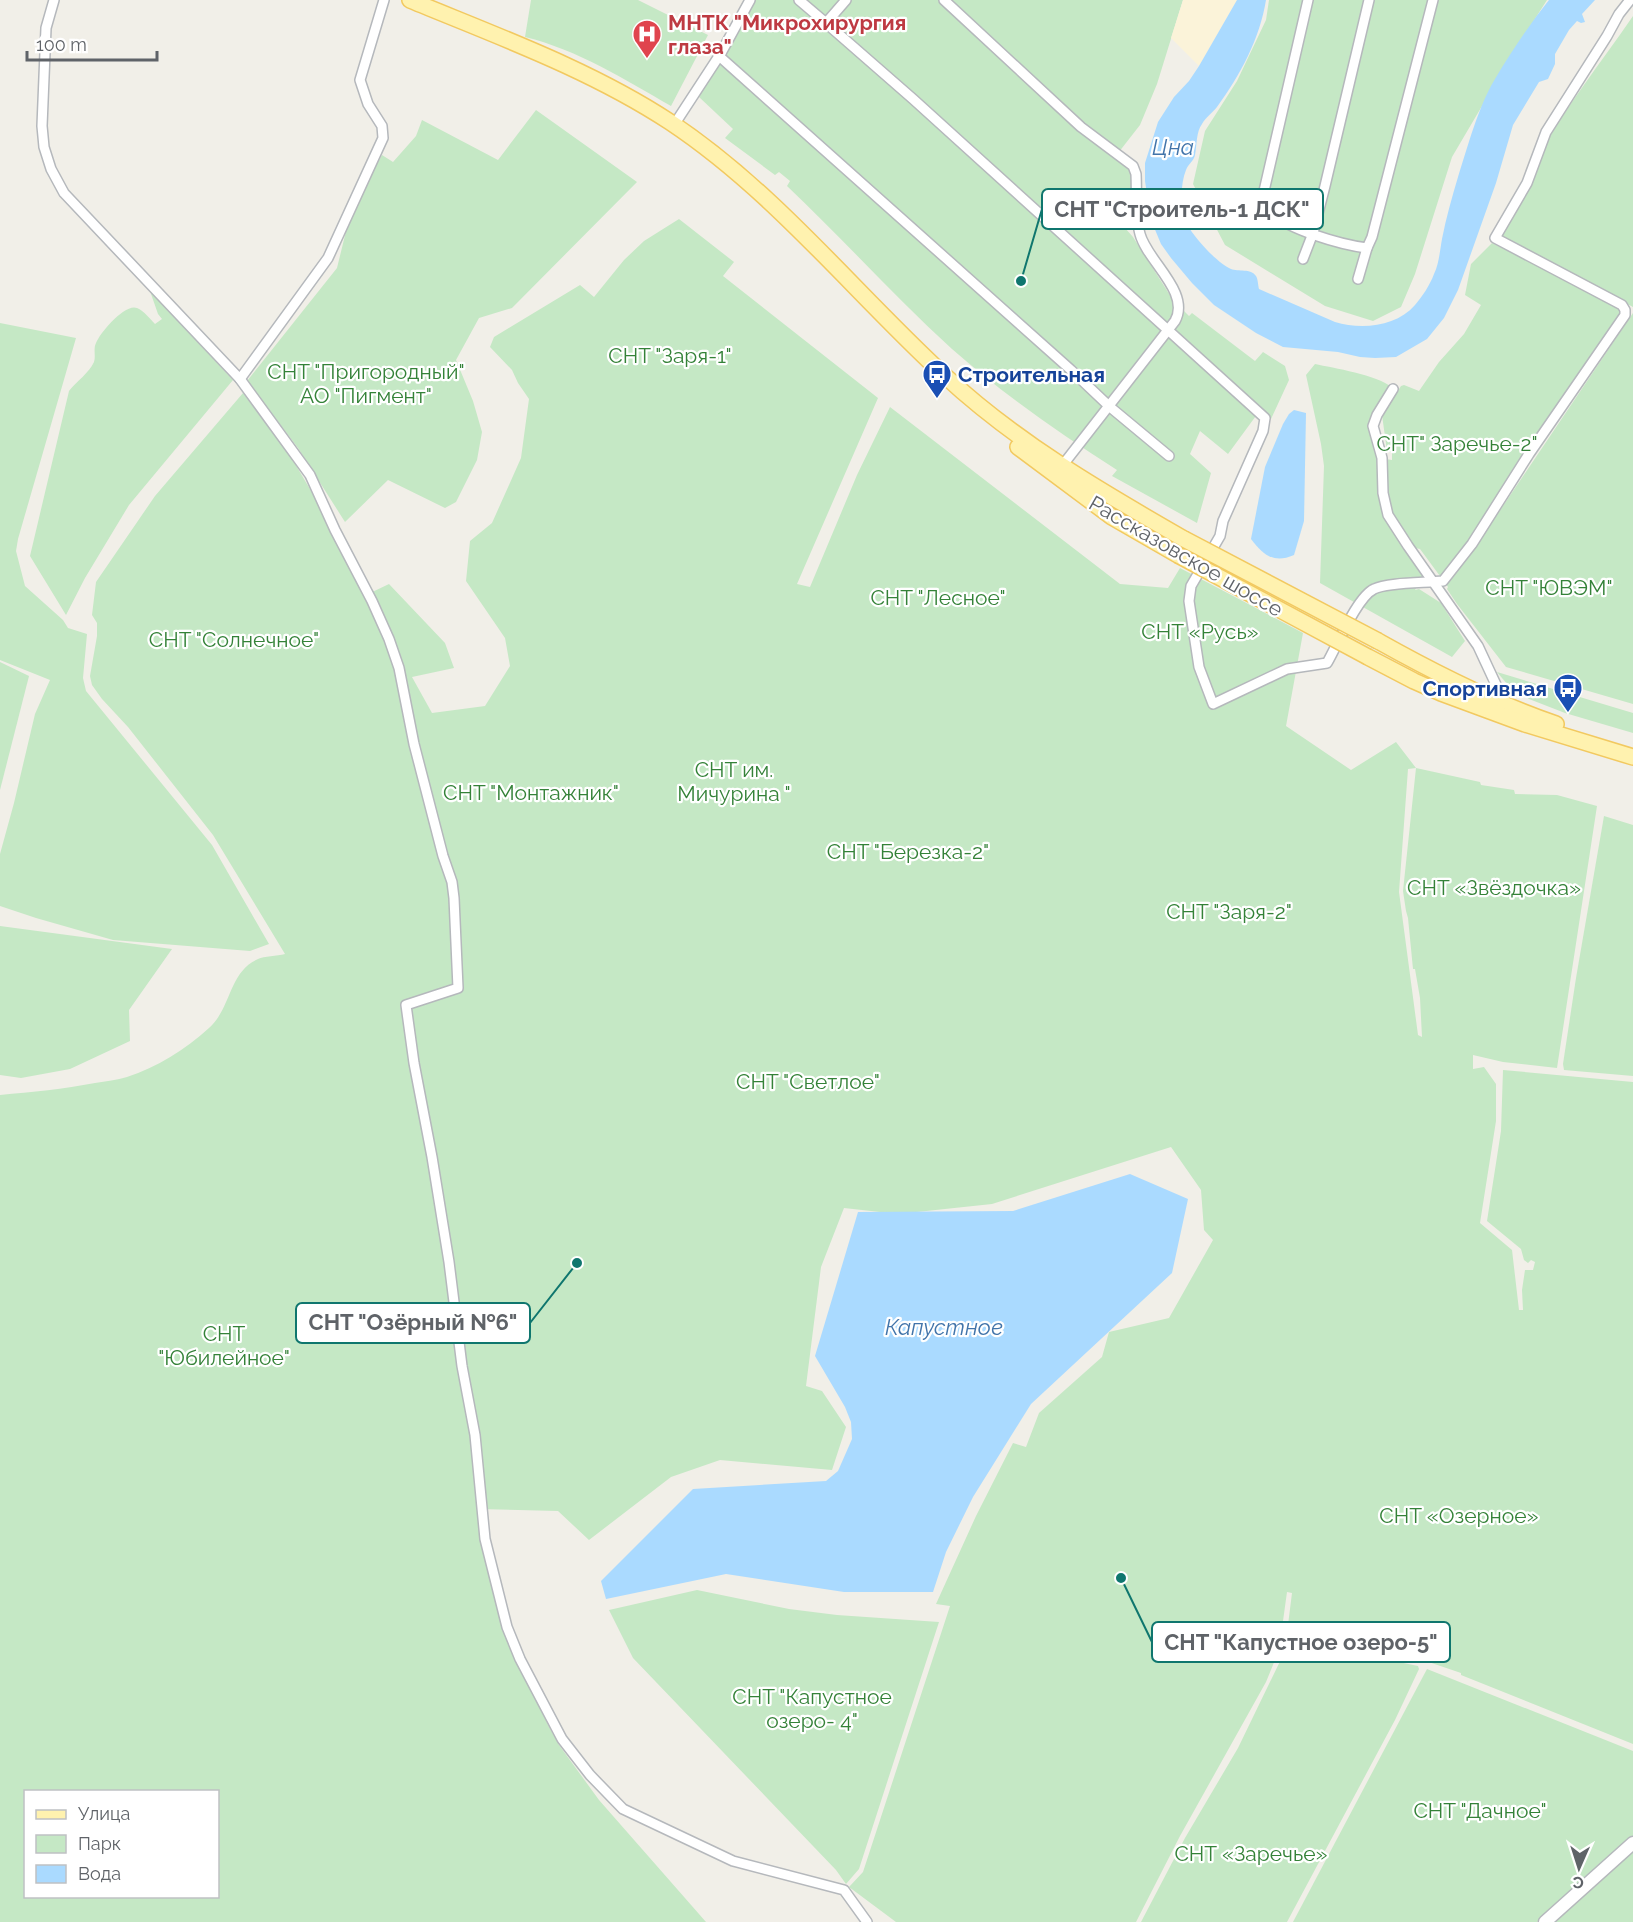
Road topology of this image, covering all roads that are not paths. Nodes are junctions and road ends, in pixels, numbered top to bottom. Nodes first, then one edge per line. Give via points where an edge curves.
1 (54, 0) edge
2 (384, 0) edge
3 (410, 0) edge
4 (750, 0) edge
5 (799, 0) edge
6 (846, 0) edge
7 (944, 0) edge
8 (1308, 0) edge
9 (1369, 0) edge
10 (1433, 0) edge
11 (1630, 0) edge
12 (434, 6) edge
13 (826, 23) junction
14 (719, 56) junction
15 (674, 125) junction
16 (785, 218) junction
17 (1313, 233) junction
18 (1367, 248) junction
19 (1303, 259) dead end
20 (1358, 279) dead end
21 (1168, 329) junction
22 (240, 379) junction
23 (1393, 389) dead end
24 (1110, 407) junction
25 (1169, 456) dead end
26 (1062, 466) junction
27 (1434, 582) junction
28 (1502, 703) junction
29 (1633, 748) edge
30 (1633, 757) edge
31 (1633, 1843) edge
32 (867, 1922) edge
33 (1545, 1922) edge

1 - 22 street via 46,28 42,126 51,169 64,193
2 - 22 street via 360,80 368,104 382,126 383,138 328,258
3 - 12 main road, Рассказовское шоссе
4 - 14 street
5 - 13 street
6 - 13 street
7 - 21 street via 1081,127 1135,169 1140,235 1179,304 1178,316
8 - 17 street via 1264,191 1265,202 1276,216
9 - 17 street
10 - 18 street
11 - 27 street via 1546,132 1527,183 1495,238 1622,305 1625,315 1472,544 1443,581
12 - 15 main road, Рассказовское шоссе via 608,87
13 - 21 street
14 - 15 street
14 - 24 street
15 - 16 main road, Рассказовское шоссе
16 - 26 main road, Рассказовское шоссе via 945,375 992,416
16 - 30 main road, Рассказовское шоссе, bridge via 862,305 942,385 1112,517 1441,693 1535,728
17 - 18 street
17 - 19 street
18 - 20 street
21 - 24 street
21 - 27 street via 1265,418 1263,431 1222,521 1220,536 1191,586 1199,667 1213,704 1287,669 1327,663 1361,599 1374,589
22 - 32 street via 310,474 389,639 452,882 458,988 406,1005 475,1435 485,1539 507,1627 520,1659 562,1739 623,1809 733,1861 844,1890
23 - 27 street via 1374,421 1382,458 1383,500 1393,524
24 - 25 street
24 - 26 street
26 - 28 main road, Рассказовское шоссе, bridge via 1184,539 1434,672
27 - 28 street via 1478,646
28 - 29 main road, Рассказовское шоссе
31 - 33 street

